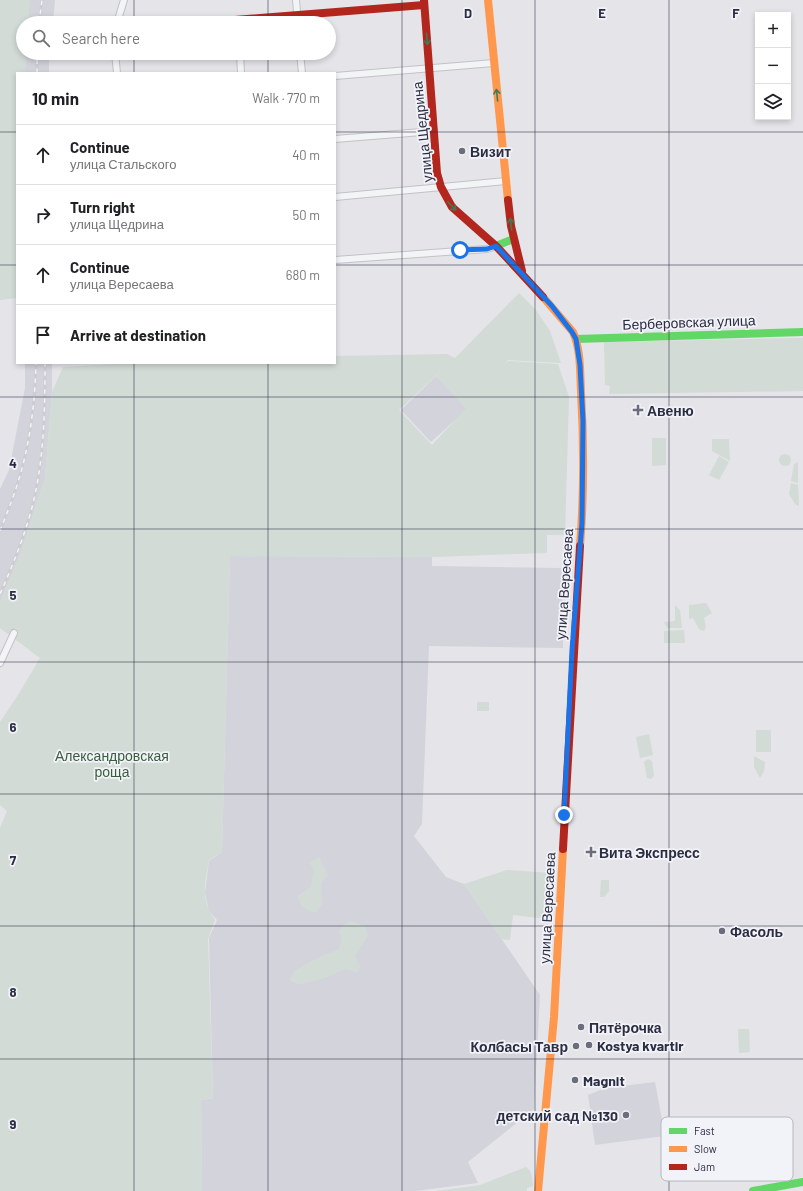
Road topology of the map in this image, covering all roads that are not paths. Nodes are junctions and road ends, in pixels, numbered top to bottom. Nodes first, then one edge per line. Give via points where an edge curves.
1 (124, 0) edge
2 (296, 0) edge
3 (488, 0) edge
4 (424, 3) edge
5 (119, 16) edge
6 (297, 16) edge
7 (321, 16) edge
8 (116, 60) edge
9 (240, 60) edge
10 (301, 60) edge
11 (494, 63) junction
12 (429, 69) junction
13 (117, 72) edge
14 (241, 72) edge
15 (302, 72) edge
16 (336, 76) edge
17 (434, 131) junction
18 (336, 139) edge
19 (506, 181) junction
20 (441, 187) junction
21 (336, 198) edge
22 (513, 238) junction
23 (496, 246) junction
24 (336, 260) edge
25 (523, 275) junction
26 (803, 332) edge
27 (576, 339) junction
28 (14, 633) dead end
29 (0, 663) edge
30 (803, 1182) edge
31 (538, 1191) edge
32 (753, 1191) edge

1 - 5 street
2 - 6 street
3 - 11 main road, улица Вересаева
4 - 7 main road
4 -> 12 main road, улица Щедрина
8 - 13 street
9 - 14 street
10 - 15 street
11 - 12 street
19 -> 11 main road, улица Вересаева
12 - 16 street
12 - 17 main road, улица Щедрина
17 - 18 street
17 - 20 main road, улица Щедрина via 437,173
19 - 20 street
22 -> 19 main road, улица Вересаева
20 - 21 street
20 -> 23 main road, улица Щедрина via 452,207
22 - 23 main road
22 - 25 main road, улица Вересаева
23 - 24 street via 487,249
23 - 25 main road, улица Щедрина
25 - 27 main road, улица Вересаева via 552,306
26 - 27 main road, Берберовская улица
27 - 31 main road, улица Вересаева via 583,421 582,523 572,650 554,1011
28 - 29 street
30 - 32 main road

